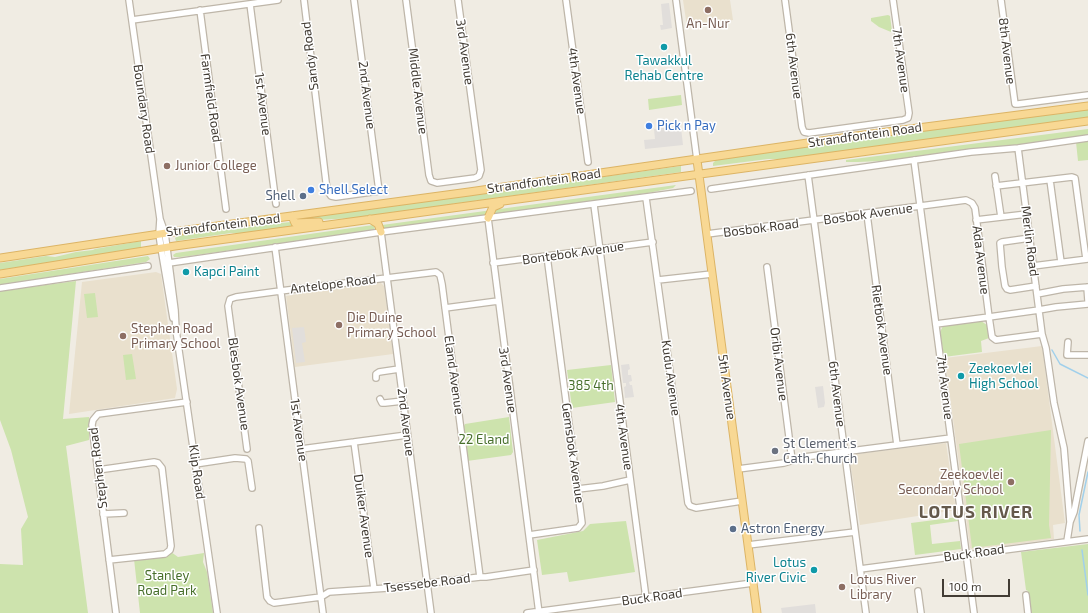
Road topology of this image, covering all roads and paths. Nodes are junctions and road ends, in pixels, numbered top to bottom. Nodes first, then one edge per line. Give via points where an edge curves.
1 (129, 0) edge
2 (278, 0) edge
3 (304, 0) edge
4 (354, 0) edge
5 (406, 0) edge
6 (458, 0) edge
7 (566, 0) edge
8 (676, 0) edge
9 (785, 0) edge
10 (893, 0) edge
11 (1001, 0) edge
12 (250, 4) junction
13 (200, 10) junction
14 (132, 20) junction
15 (1088, 95) edge
16 (1088, 106) edge
17 (906, 119) joint
18 (1088, 121) edge
19 (1088, 138) edge
20 (1018, 148) junction
21 (698, 160) junction
22 (914, 160) junction
23 (588, 162) dead end
24 (699, 174) junction
25 (808, 175) junction
26 (479, 176) joint
27 (996, 176) dead end
28 (1050, 180) junction
29 (1023, 184) junction
30 (996, 186) junction
31 (711, 189) dead end
32 (379, 191) joint
33 (691, 191) dead end
34 (646, 198) junction
35 (510, 200) junction
36 (276, 204) dead end
37 (594, 205) junction
38 (921, 207) junction
39 (226, 209) dead end
40 (867, 214) junction
41 (1027, 214) junction
42 (292, 216) junction
43 (1001, 217) junction
44 (488, 218) junction
45 (370, 219) junction
46 (362, 220) junction
47 (976, 220) junction
48 (814, 221) junction
49 (381, 232) junction
50 (162, 233) junction
51 (707, 234) junction
52 (1030, 238) junction
53 (653, 242) junction
54 (275, 247) junction
55 (164, 248) junction
56 (599, 249) junction
57 (547, 256) junction
58 (0, 258) edge
59 (1087, 259) edge
60 (1061, 262) junction
61 (169, 263) junction
62 (493, 264) junction
63 (148, 266) dead end
64 (1033, 266) junction
65 (767, 267) dead end
66 (0, 274) edge
67 (712, 274) junction
68 (386, 277) junction
69 (658, 280) junction
70 (168, 283) junction
71 (1036, 286) junction
72 (1088, 287) edge
73 (0, 288) edge
74 (280, 291) junction
75 (1037, 294) junction
76 (498, 301) junction
77 (1088, 303) edge
78 (445, 308) junction
79 (1039, 310) junction
80 (989, 317) junction
81 (936, 324) junction
82 (1042, 334) junction
83 (1068, 342) dead end
84 (1088, 355) edge
85 (399, 369) junction
86 (376, 378) dead end
87 (380, 399) dead end
88 (403, 401) junction
89 (187, 402) junction
90 (407, 435) junction
91 (951, 438) junction
92 (1088, 441) edge
93 (354, 442) junction
94 (898, 445) junction
95 (248, 449) dead end
96 (301, 449) junction
97 (845, 452) junction
98 (792, 460) junction
99 (195, 464) junction
100 (738, 469) junction
101 (98, 470) junction
102 (630, 480) junction
103 (252, 488) dead end
104 (578, 489) junction
105 (742, 501) junction
106 (124, 513) dead end
107 (103, 514) junction
108 (1070, 522) junction
109 (259, 528) dead end
110 (855, 532) junction
111 (528, 535) junction
112 (1088, 539) edge
113 (1067, 541) junction
114 (748, 544) junction
115 (967, 554) junction
116 (109, 560) junction
117 (860, 569) junction
118 (534, 570) junction
119 (480, 577) junction
120 (427, 583) junction
121 (753, 583) junction
122 (374, 590) junction
123 (918, 591) dead end
124 (1026, 595) dead end
125 (321, 597) junction
126 (646, 598) junction
127 (539, 612) edge
128 (116, 613) edge
129 (217, 613) edge
130 (323, 613) edge
131 (431, 613) edge
132 (527, 613) edge
133 (757, 613) edge
134 (866, 613) edge
135 (921, 613) edge
136 (974, 613) edge
137 (1028, 613) edge

1 - 14 street, Boundary Road
2 - 12 street
3 - 32 street, Sandy Road via 328,193 336,196
4 - 32 street, 2nd Avenue
5 - 26 street, Middle Avenue via 431,181 437,183
6 - 26 street, 3rd Avenue via 480,160
7 - 23 street, 4th Avenue
8 - 21 street
9 - 17 street, 6th Avenue via 804,132
10 - 17 street, 7th Avenue via 909,114
11 - 15 street, 8th Avenue via 1015,104
12 - 13 street
12 - 36 street, 1st Avenue
13 - 14 street
13 - 39 street, Farmfield Road
14 - 50 street, Boundary Road
16 - 21 main road, Strandfontein Road via 856,136
18 - 24 main road, Strandfontein Road
19 - 20 street
20 - 22 street
20 - 29 street, Merlin Road
21 - 24 main road, 5th Avenue
21 - 42 main road, Strandfontein Road
22 - 25 street
22 - 38 street, 7th Avenue
24 - 35 main road, Strandfontein Road
24 - 51 main road, 5th Avenue
25 - 31 street
25 - 48 street, 6th Avenue
27 - 30 street
28 - 29 street
28 - 59 street via 1075,178
28 - 60 street
29 - 30 street
29 - 41 street, Merlin Road
30 - 43 street
33 - 34 street
34 - 37 street
34 - 53 street, Kudu Avenue
35 - 44 main road via 493,207
35 - 45 main road, Strandfontein Road
37 - 44 street
37 - 56 street, 4th Avenue
38 - 40 street, Bosbok Avenue
38 - 47 street, Ada Avenue via 966,200 972,203
38 - 81 street, 7th Avenue
40 - 48 street, Bosbok Avenue
40 - 94 street, Rietbok Avenue
41 - 43 street
41 - 52 street, Merlin Road
42 - 46 main road via 297,223
42 - 50 main road, Strandfontein Road
43 - 47 street
44 - 49 street
44 - 62 street, 3rd Avenue
45 - 46 main road, Strandfontein Road
45 - 49 main road via 378,224
46 - 55 main road, Strandfontein Road
47 - 80 street, Ada Avenue
48 - 51 street, Bosbok Road
48 - 97 street, 6th Avenue
49 - 54 street
49 - 68 street, 2nd Avenue
50 - 55 street, Klip Road
50 - 58 main road, Strandfontein Road
51 - 67 main road, 5th Avenue
52 - 64 street, Merlin Road
52 - 71 street via 1000,243 1002,267 1006,289
53 - 56 street, Bontebok Avenue
53 - 69 street, Kudu Avenue
54 - 61 street
54 - 74 street, 1st Avenue
55 - 61 street, Klip Road
55 - 66 main road, Strandfontein Road
55 - 70 street, Klip Road
56 - 57 street, Bontebok Avenue
56 - 102 street, 4th Avenue
57 - 62 street, Bontebok Avenue
57 - 104 street, Gemsbok Avenue
59 - 60 street
60 - 64 street
61 - 70 street, Klip Road
62 - 76 street, 3rd Avenue
63 - 73 street
64 - 71 street, Merlin Road
65 - 98 street, Oribi Avenue
67 - 69 street
67 - 100 main road, 5th Avenue
68 - 74 street, Antelope Road
68 - 78 street, Eland Avenue via 436,272 441,278
68 - 85 street, 2nd Avenue
69 - 105 street, Kudu Avenue via 688,503 696,508
70 - 89 street, Klip Road
71 - 75 street, Merlin Road
72 - 75 street
72 - 77 street
74 - 95 street, Blesbok Avenue via 233,297 228,302
74 - 96 street, 1st Avenue
75 - 79 street, Merlin Road
76 - 78 street
76 - 111 street, 3rd Avenue
77 - 79 street
78 - 119 street, Eland Avenue
79 - 80 street
79 - 82 street, Merlin Road
80 - 81 street
80 - 82 street, Ada Avenue via 992,337 996,340
81 - 91 street, 7th Avenue
82 - 108 street, Merlin Road via 1064,448
83 - 84 street via 1068,355
85 - 86 street via 379,372
85 - 88 street, 2nd Avenue
87 - 88 street via 382,403
88 - 90 street, 2nd Avenue
89 - 99 street, Klip Road
89 - 101 street, Stephen Road via 96,416 92,425
90 - 93 street
90 - 120 street, 2nd Avenue
91 - 94 street
91 - 115 street, 7th Avenue
92 - 108 street
93 - 96 street
93 - 122 street, Duiker Avenue
94 - 97 street
96 - 125 street, 1st Avenue
97 - 98 street
97 - 110 street, 6th Avenue
98 - 100 street
99 - 103 street via 240,457 246,459
99 - 129 street, Klip Road
100 - 105 main road, 5th Avenue
101 - 107 street, Stephen Road
101 - 116 street via 154,462 162,468 170,550 165,554
102 - 104 street
102 - 126 street, 4th Avenue
104 - 111 street, Gemsbok Avenue via 582,517 580,526
105 - 114 main road, 5th Avenue
106 - 107 street
107 - 116 street, Stephen Road
108 - 113 street
109 - 125 street via 268,600 276,603
110 - 114 street
110 - 117 street, 6th Avenue
111 - 118 street, 3rd Avenue
112 - 113 street, Buck Road
113 - 115 street, Buck Road
114 - 121 main road, 5th Avenue
115 - 117 street, Buck Road
115 - 136 street, 7th Avenue
116 - 128 street, Stephen Road
117 - 134 street, 6th Avenue
118 - 119 street, Tsessebe Road
118 - 127 street, 3rd Avenue
119 - 120 street, Tsessebe Road
120 - 122 street, Tsessebe Road
120 - 131 street, 2nd Avenue
121 - 126 street, Buck Road
121 - 133 main road, 5th Avenue
122 - 125 street, Tsessebe Road via 329,592
123 - 135 street
124 - 137 street
125 - 130 street, 1st Avenue
126 - 127 street, Buck Road
127 - 132 street, Buck Road

